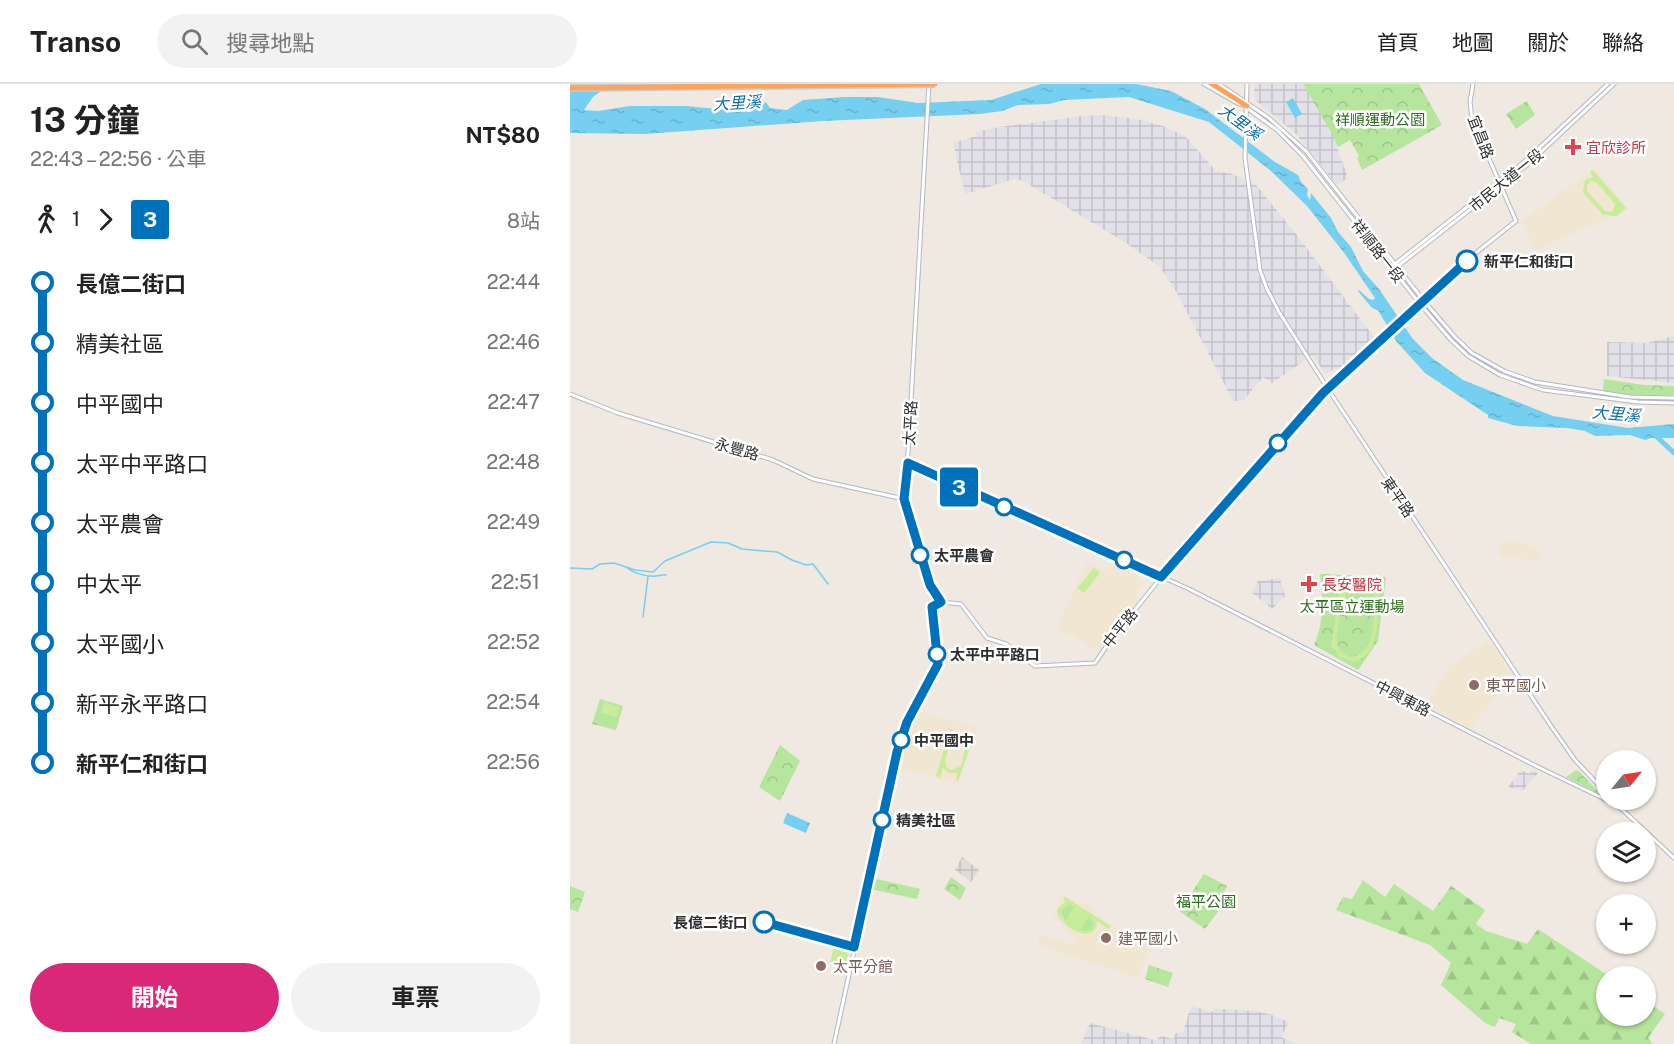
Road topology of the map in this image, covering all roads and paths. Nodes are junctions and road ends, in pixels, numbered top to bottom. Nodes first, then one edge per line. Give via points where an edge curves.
1 (929, 84) edge
2 (935, 84) edge
3 (1204, 84) edge
4 (1212, 84) edge
5 (1219, 84) edge
6 (1247, 84) edge
7 (1473, 84) edge
8 (1608, 84) edge
9 (1614, 84) edge
10 (570, 88) edge
11 (1247, 107) junction
12 (1500, 184) junction
13 (1396, 266) junction
14 (1392, 269) junction
15 (1424, 301) junction
16 (1420, 304) junction
17 (1328, 389) junction
18 (570, 394) edge
19 (1674, 398) edge
20 (1674, 403) edge
21 (908, 463) junction
22 (904, 499) junction
23 (1161, 577) junction
24 (941, 602) junction
25 (1596, 782) edge
26 (1596, 795) edge
27 (1622, 810) edge
28 (1674, 858) edge
29 (834, 1044) edge

1 - 21 street, 太平路
2 - 10 highway, bridge
3 - 11 street, 祥順路一段
4 - 11 highway
5 - 11 street, 祥順路一段
6 - 11 street
7 - 12 street, 宜昌路 via 1472,119
8 - 12 street, 市民大道一段
9 - 12 street, 市民大道一段 via 1527,165
11 - 13 street, 祥順路一段 via 1279,126 1306,151
11 - 14 street, 祥順路一段 via 1302,155
11 - 17 street, 東平路 via 1245,158 1262,278
12 - 13 street, 市民大道一段
12 - 15 street, 宜昌路 via 1516,220
13 - 14 street, 市民大道一段
13 - 15 street, 祥順路一段
14 - 16 street, 祥順路一段
15 - 16 street
15 - 19 street, 祥順路一段 via 1467,349 1511,375 1549,386
16 - 17 street
16 - 20 street, 祥順路一段 via 1464,353 1509,379 1573,395
17 - 23 street
17 - 25 street, 東平路 via 1575,760
18 - 22 street, 永豐路 via 618,413 773,460 813,479
21 - 22 street, 太平路
21 - 23 street, 中興東路
22 - 24 street, 太平路 via 930,585
23 - 24 street, 中平路 via 1095,663 1035,666 1006,644 987,638 961,604
23 - 26 street, 中興東路
24 - 29 street via 932,607 938,664 907,722 897,752
27 - 28 street

